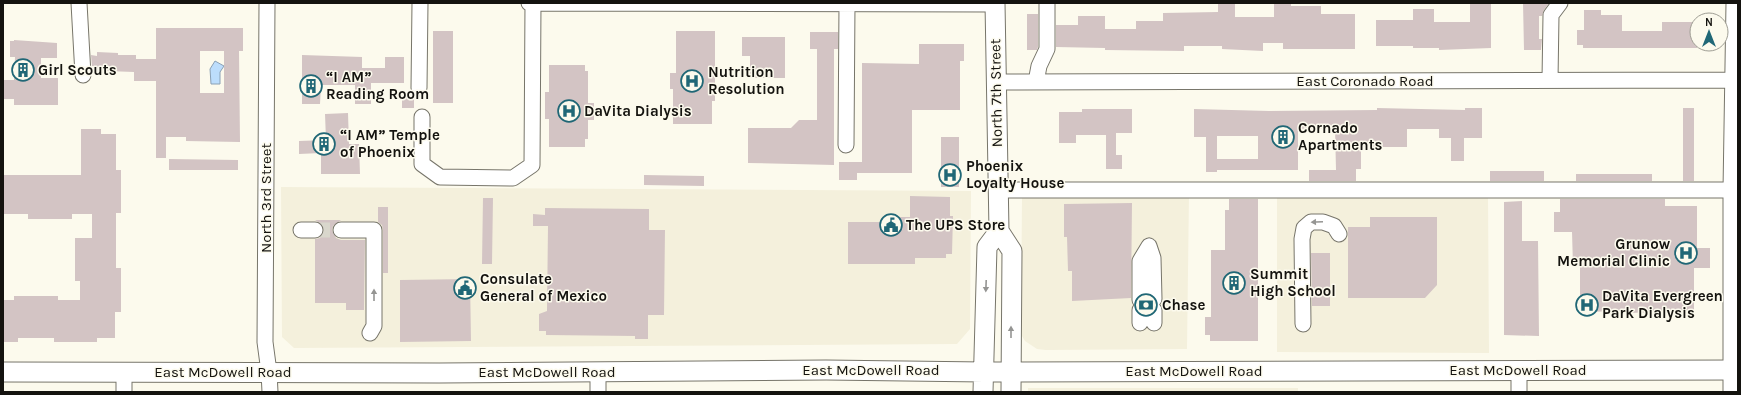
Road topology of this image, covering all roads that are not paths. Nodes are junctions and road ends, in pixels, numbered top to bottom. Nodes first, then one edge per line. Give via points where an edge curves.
1 (79, 3) edge
2 (267, 3) edge
3 (420, 3) edge
4 (529, 3) edge
5 (533, 3) edge
6 (1047, 3) edge
7 (1560, 3) edge
8 (1734, 3) edge
9 (847, 4) edge
10 (995, 4) edge
11 (83, 75) dead end
12 (1550, 80) junction
13 (1733, 80) junction
14 (996, 82) junction
15 (1036, 82) junction
16 (419, 88) dead end
17 (422, 117) dead end
18 (846, 145) dead end
19 (998, 190) junction
20 (1730, 190) junction
21 (341, 230) tunnel mouth
22 (999, 231) junction
23 (1339, 234) dead end
24 (1149, 246) dead end
25 (1148, 311) dead end
26 (1303, 324) dead end
27 (370, 333) dead end
28 (1519, 370) junction
29 (1734, 370) edge
30 (598, 371) junction
31 (1011, 371) junction
32 (3, 372) edge
33 (124, 372) junction
34 (269, 372) junction
35 (984, 372) junction
36 (124, 392) edge
37 (270, 392) edge
38 (598, 392) edge
39 (984, 392) edge
40 (1011, 392) edge
41 (1519, 392) edge
42 (1731, 392) edge

1 - 11 street
2 - 34 street, North 3rd Street via 265,342
3 - 16 street
4 - 5 street
5 - 9 street
5 - 17 street via 532,165 513,178 440,178 422,164
6 - 15 street via 1047,49 1039,66
7 - 12 street via 1551,15
8 - 13 street
9 - 10 street
9 - 18 street
10 - 14 main road, North 7th Street
12 - 13 street, East Coronado Road
12 - 15 street, East Coronado Road
13 - 20 street
14 - 15 street, East Coronado Road
14 - 19 main road, North 7th Street
19 - 20 street via 1206,194
19 - 22 main road, North 7th Street
20 - 29 street
27 -> 21 street via 374,326 374,230
31 -> 22 main road via 1012,251
22 -> 35 main road via 987,247
23 -> 26 street via 1334,226 1323,222 1311,222 1304,228
24 - 25 street via 1140,260
28 - 29 main road, East McDowell Road
28 - 31 main road, East McDowell Road
28 - 41 street
29 - 42 street
30 - 34 main road, East McDowell Road
30 - 35 main road, East McDowell Road
30 - 38 street
31 - 35 main road, East McDowell Road
31 - 40 main road
32 - 33 main road, East McDowell Road
33 - 34 main road, East McDowell Road
33 - 36 street
34 - 37 street, North 3rd Street
35 - 39 main road

